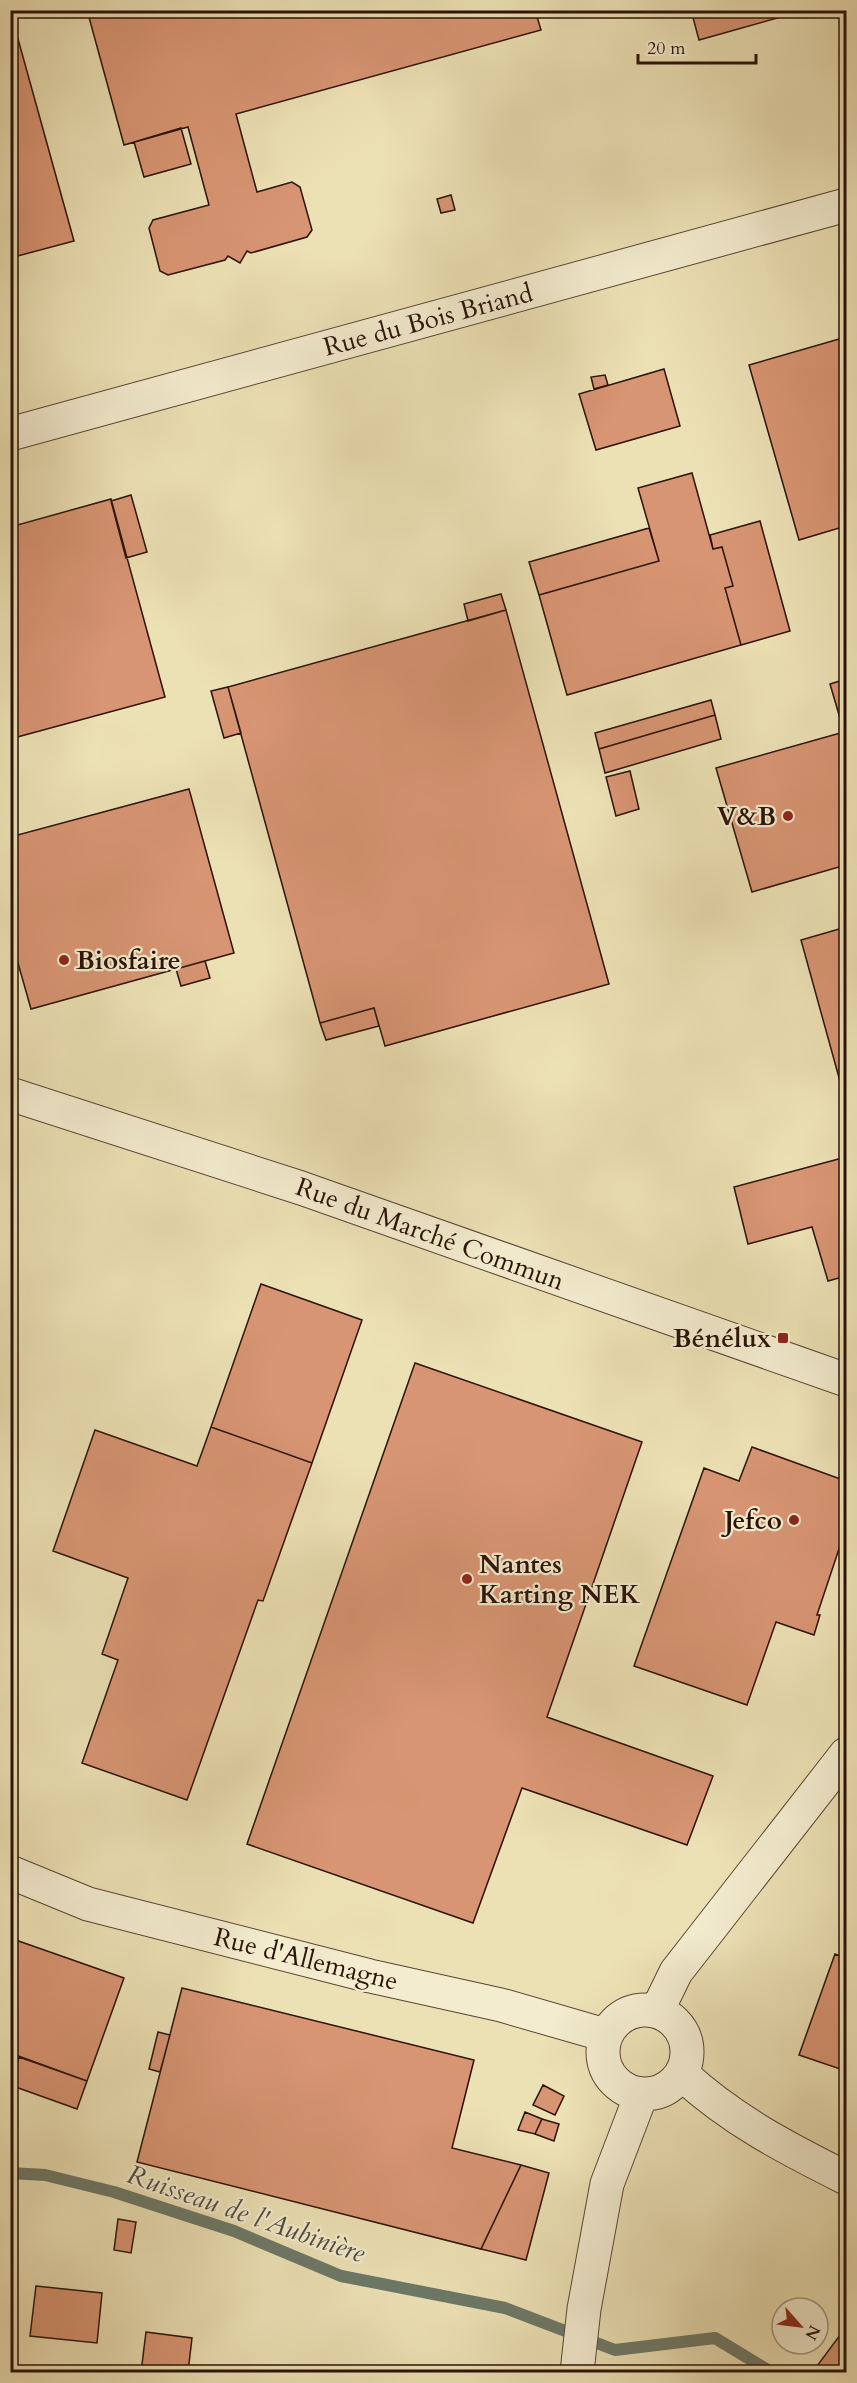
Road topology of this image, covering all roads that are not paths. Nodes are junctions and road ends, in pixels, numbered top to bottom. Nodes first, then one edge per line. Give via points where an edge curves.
1 (846, 205) edge
2 (10, 435) edge
3 (10, 1094) edge
4 (846, 1380) edge
5 (846, 1754) edge
6 (10, 1872) edge
7 (657, 2011) junction
8 (605, 2036) junction
9 (682, 2074) junction
10 (640, 2095) junction
11 (846, 2178) edge
12 (577, 2363) edge

1 - 2 street, Rue du Bois Briand
3 - 4 street, Rue du Marché Commun via 301,1188
5 - 7 street via 676,1972
6 - 8 street, Rue d'Allemagne via 88,1904 501,2005
7 - 8 street via 632,2012 612,2025
7 - 9 street via 678,2026 684,2037 687,2049
8 - 10 street via 602,2049 608,2074 617,2085
9 - 10 street via 664,2090
9 - 11 street via 710,2100 764,2137
10 - 12 street via 607,2184

